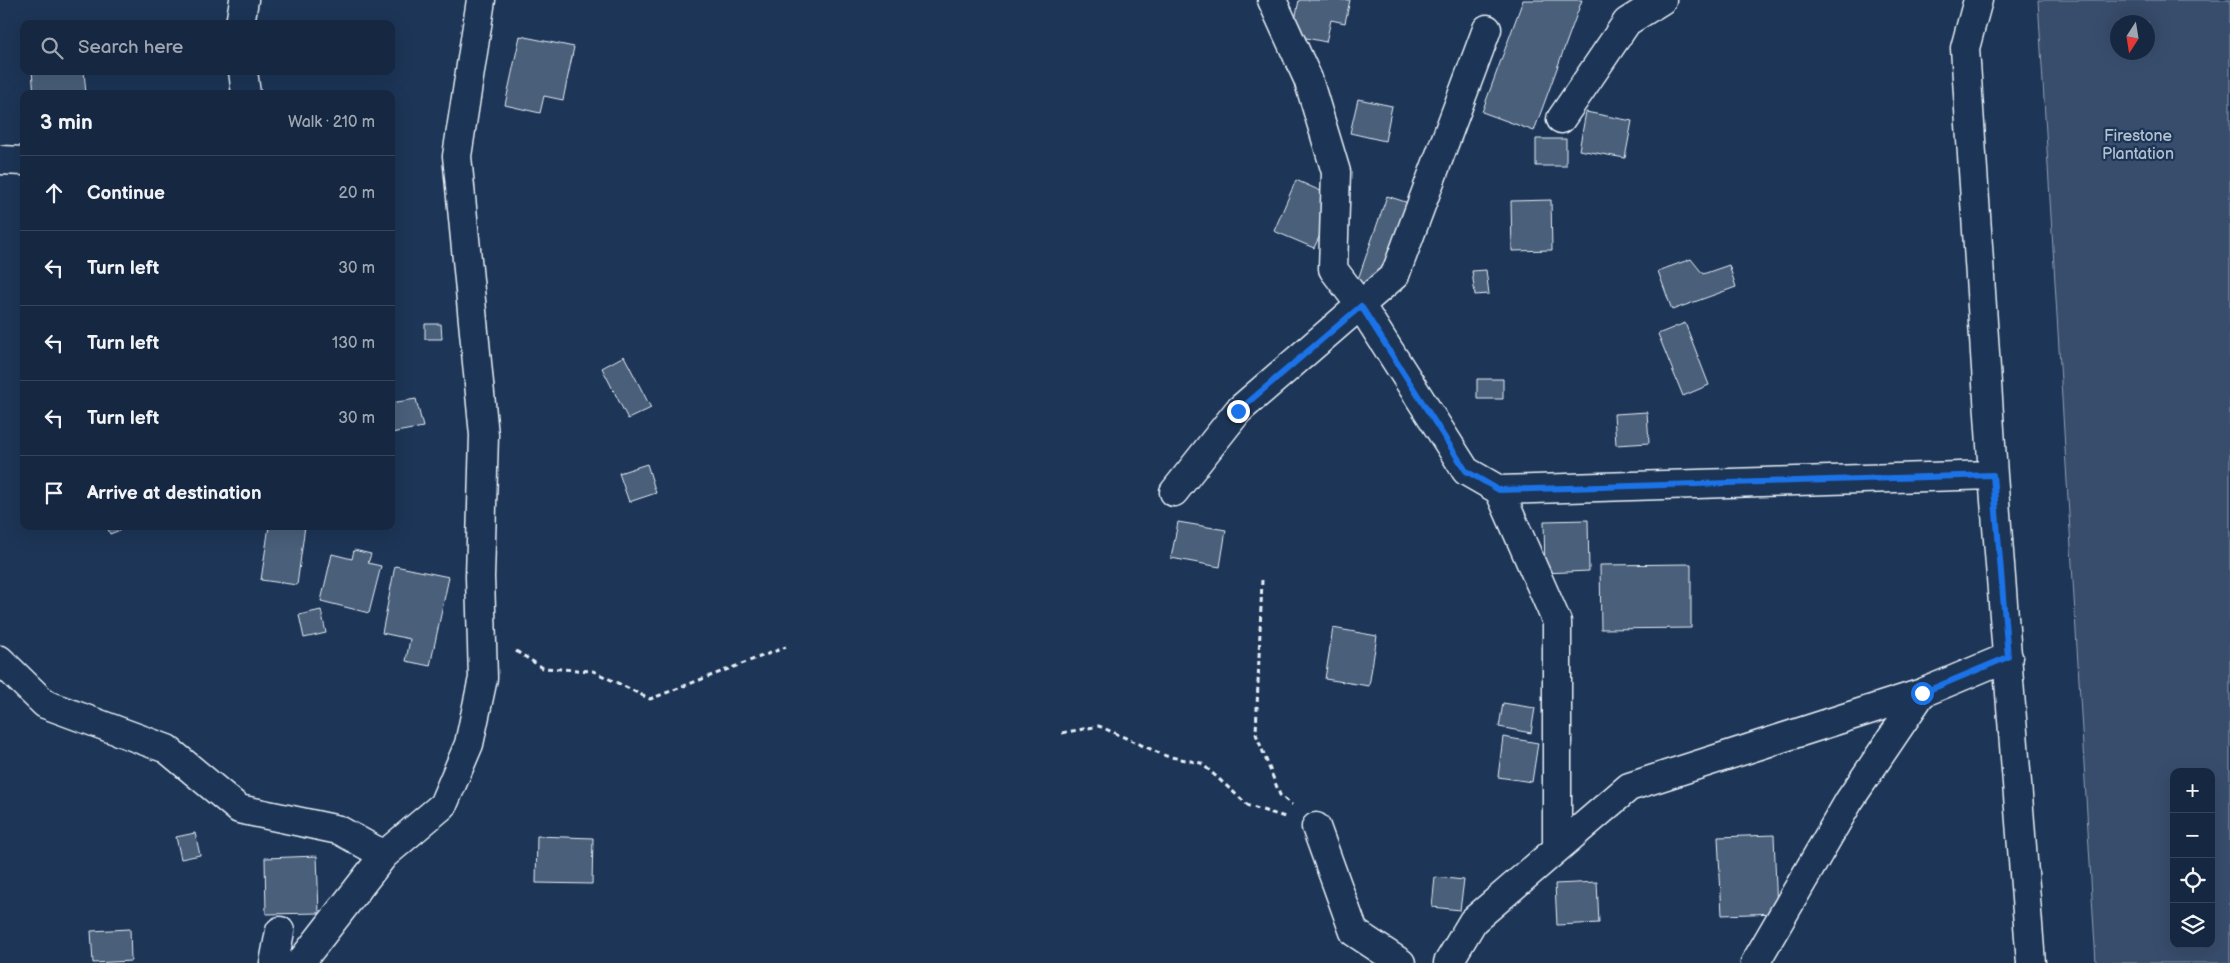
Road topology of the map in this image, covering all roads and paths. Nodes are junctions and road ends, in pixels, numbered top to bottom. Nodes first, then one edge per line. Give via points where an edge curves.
1 (244, 0) edge
2 (481, 0) edge
3 (1272, 0) edge
4 (1662, 0) edge
5 (1978, 0) edge
6 (241, 20) edge
7 (1487, 29) dead end
8 (244, 75) edge
9 (246, 90) edge
10 (1560, 119) dead end
11 (0, 160) edge
12 (20, 161) edge
13 (1361, 306) junction
14 (1993, 475) junction
15 (1499, 490) junction
16 (1174, 492) dead end
17 (1262, 580) dead end
18 (482, 630) junction
19 (786, 646) dead end
20 (2008, 657) junction
21 (0, 660) edge
22 (1922, 693) junction
23 (1062, 732) dead end
24 (1316, 827) junction
25 (1557, 847) junction
26 (384, 855) junction
27 (280, 931) dead end
28 (274, 963) edge
29 (300, 963) edge
30 (1401, 963) edge
31 (1448, 963) edge
32 (1756, 963) edge
33 (2031, 963) edge

1 - 6 street
2 - 18 street via 457,156 484,434 480,577
3 - 13 street via 1308,78 1336,172 1333,269
4 - 10 street via 1627,22
5 - 14 street via 1965,48
7 - 13 street via 1396,275
8 - 9 street
11 - 12 street
13 - 15 street via 1466,471
13 - 16 street via 1238,411
14 - 15 street
14 - 20 street
15 - 25 street via 1558,622
17 - 24 path via 1256,734 1280,795
18 - 19 path via 543,668 593,671 650,698
18 - 26 street via 483,678 469,744 443,805
20 - 22 street
20 - 33 street
21 - 26 street via 45,704 167,749 239,809 339,830
22 - 25 street via 1630,787
22 - 32 street via 1850,801
23 - 24 path via 1099,726 1166,756 1201,763 1250,806
24 - 30 street via 1354,932
25 - 31 street via 1473,921
26 - 29 street
27 - 28 street

